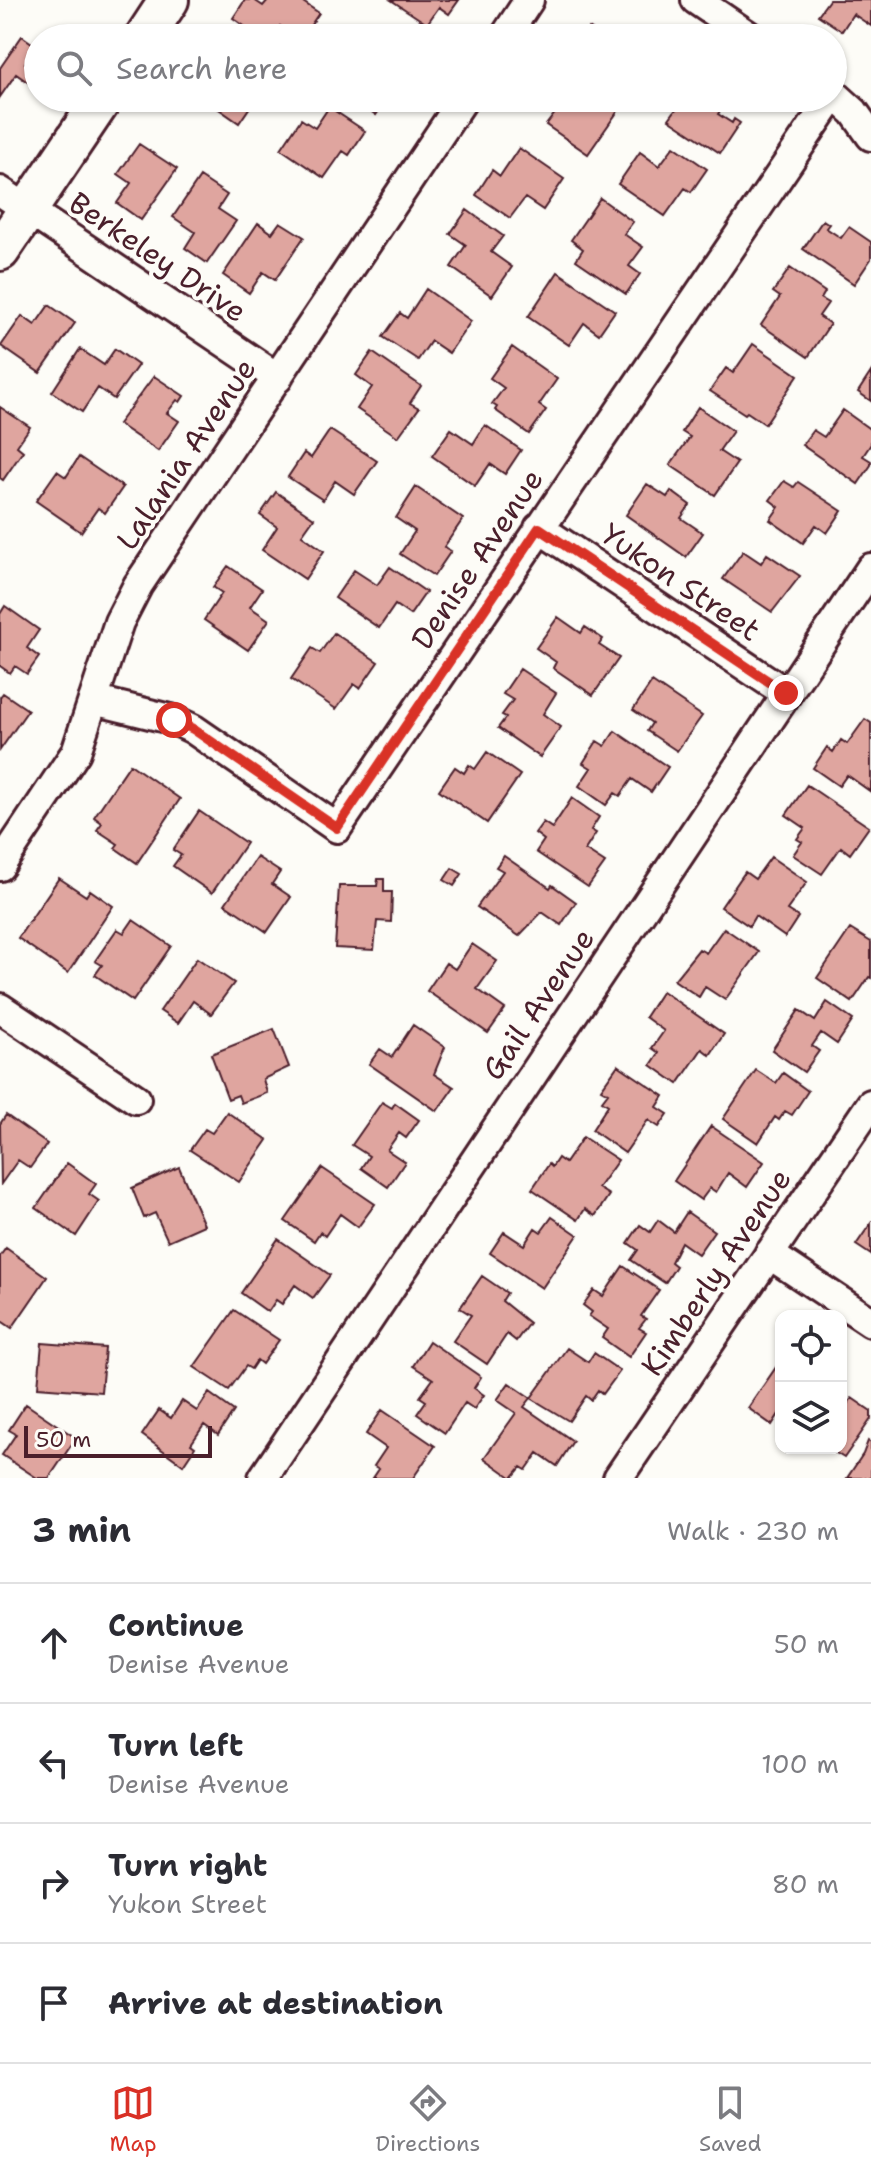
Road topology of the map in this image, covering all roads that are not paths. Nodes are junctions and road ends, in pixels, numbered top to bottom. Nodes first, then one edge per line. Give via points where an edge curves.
1 (169, 0) edge
2 (529, 0) edge
3 (696, 0) edge
4 (153, 24) edge
5 (513, 24) edge
6 (731, 24) edge
7 (847, 106) edge
8 (91, 112) edge
9 (455, 112) edge
10 (821, 112) edge
11 (871, 136) edge
12 (14, 201) edge
13 (0, 251) edge
14 (278, 378) junction
15 (539, 528) junction
16 (871, 568) edge
17 (786, 693) junction
18 (93, 700) junction
19 (0, 866) edge
20 (0, 1008) edge
21 (136, 1099) dead end
22 (871, 1104) edge
23 (769, 1254) junction
24 (871, 1322) edge
25 (263, 1478) edge
26 (618, 1478) edge

1 - 4 street
2 - 5 street
3 - 6 street
7 - 11 street
8 - 12 street
9 - 14 street, Lalania Avenue
10 - 15 street, Denise Avenue
12 - 13 street
12 - 14 street, Berkeley Drive
14 - 18 street, Lalania Avenue via 138,585 119,622
15 - 17 street, Yukon Street
15 - 18 street, Denise Avenue via 337,828 193,729
16 - 17 street, Gail Avenue
17 - 25 street, Gail Avenue
18 - 19 street, Lalania Avenue via 76,752
20 - 21 street
22 - 23 street, Kimberly Avenue
23 - 24 street
23 - 26 street, Kimberly Avenue

